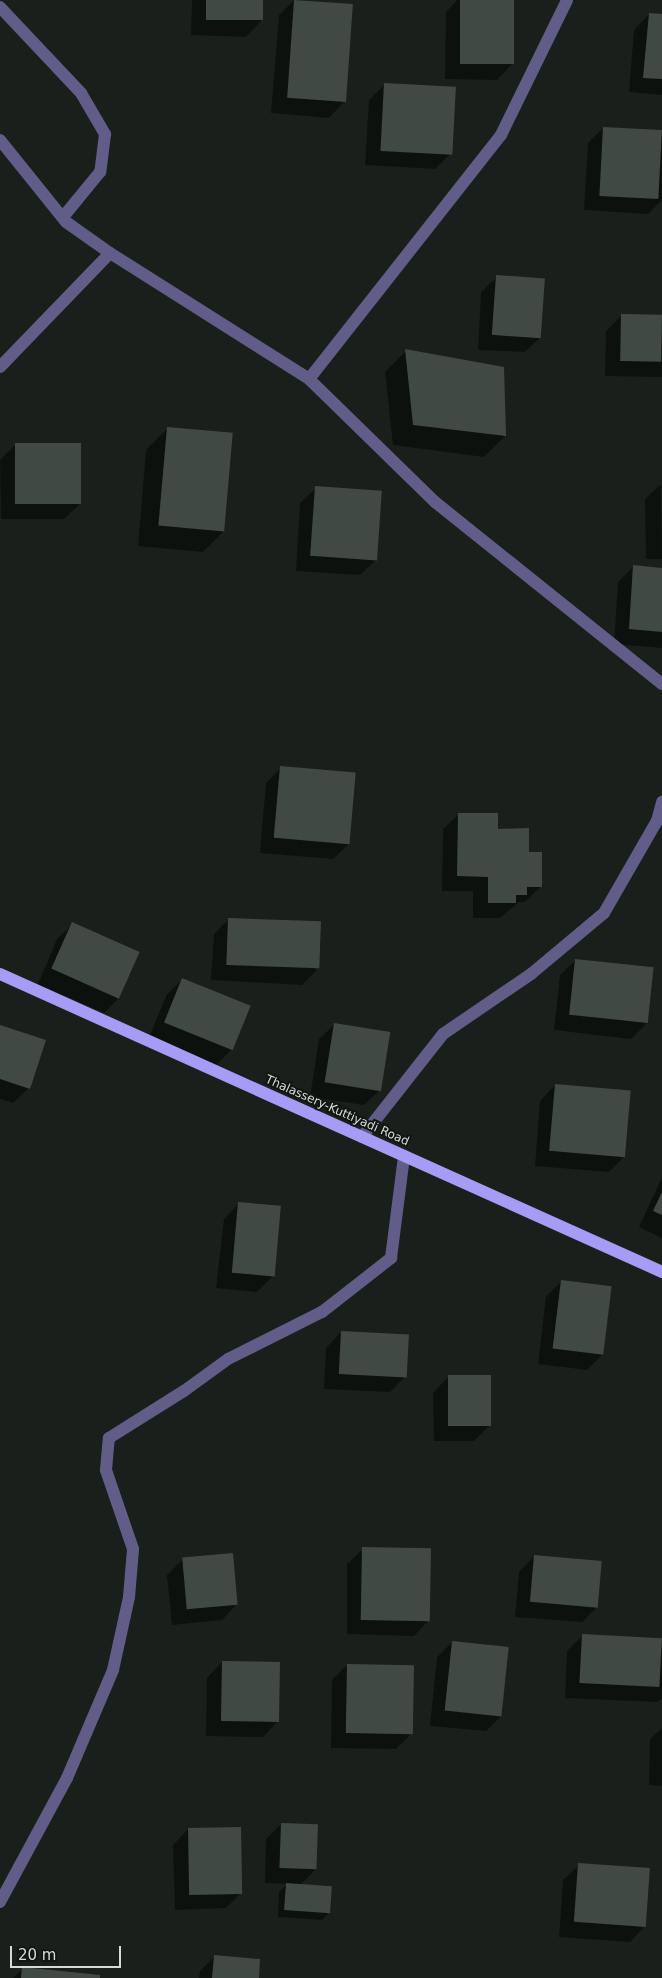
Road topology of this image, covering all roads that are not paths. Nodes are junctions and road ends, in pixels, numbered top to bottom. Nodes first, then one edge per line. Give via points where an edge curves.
1 (567, 0) edge
2 (0, 8) edge
3 (0, 140) edge
4 (63, 217) junction
5 (110, 253) junction
6 (0, 367) edge
7 (309, 378) junction
8 (662, 684) edge
9 (662, 802) edge
10 (0, 974) edge
11 (362, 1137) junction
12 (404, 1156) junction
13 (662, 1272) edge
14 (0, 1902) edge

1 - 7 street via 501,135
2 - 4 street via 81,93 105,134 100,172
3 - 4 street
4 - 5 street
5 - 6 street
5 - 7 street
7 - 8 street via 435,502
9 - 11 street via 656,821 604,912 531,974 443,1034
10 - 11 main road, Thalassery-Kuttiyadi Road
11 - 12 main road, Thalassery-Kuttiyadi Road
12 - 13 main road, Thalassery-Kuttiyadi Road
12 - 14 street via 391,1258 322,1312 228,1359 109,1438 106,1470 133,1549 129,1597 113,1670 67,1778

